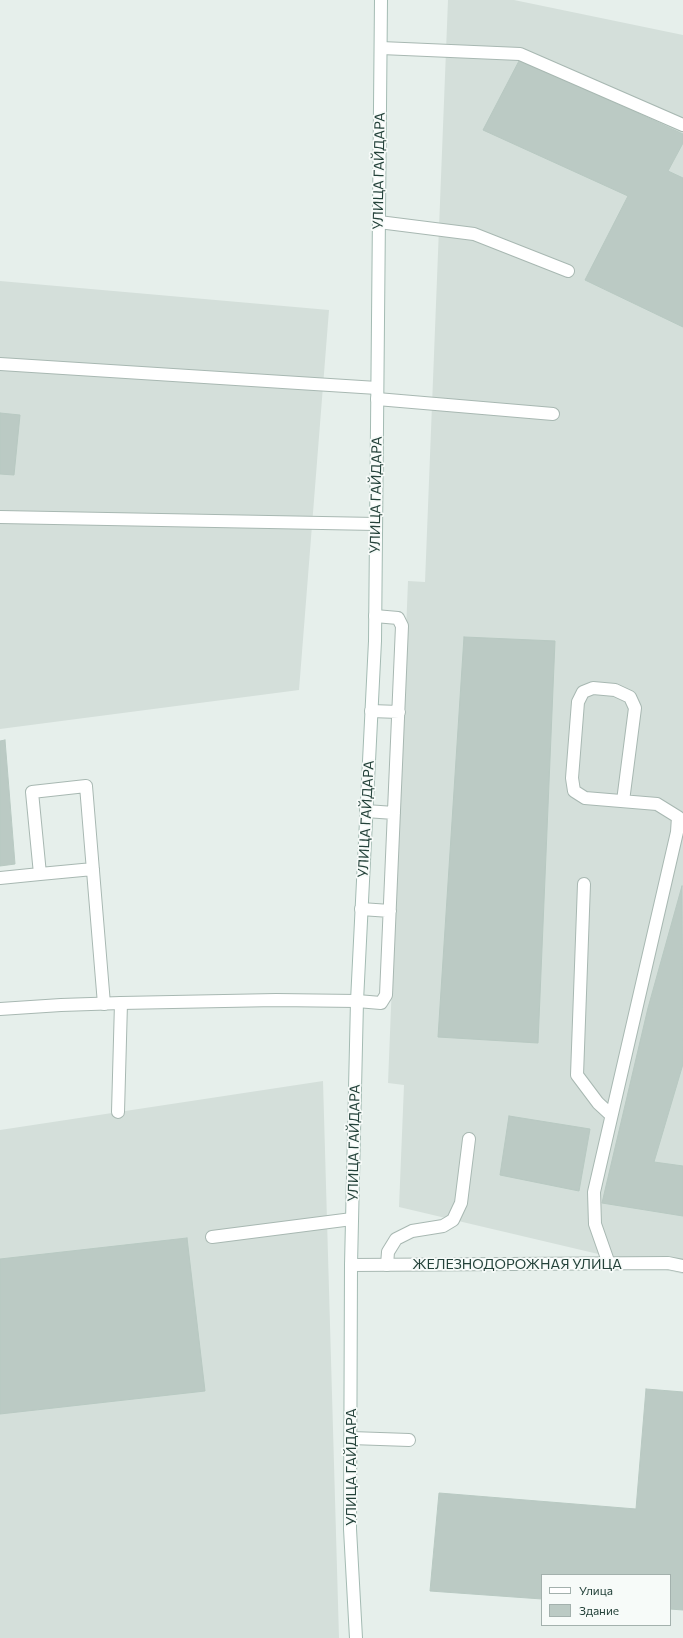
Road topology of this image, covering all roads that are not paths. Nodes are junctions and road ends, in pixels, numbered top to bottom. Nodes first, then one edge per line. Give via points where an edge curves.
1 (381, 0) edge
2 (381, 48) junction
3 (683, 125) edge
4 (379, 222) junction
5 (568, 271) dead end
6 (0, 364) edge
7 (377, 393) junction
8 (552, 414) dead end
9 (0, 517) edge
10 (376, 524) junction
11 (375, 616) junction
12 (371, 711) junction
13 (399, 712) junction
14 (623, 801) junction
15 (366, 811) junction
16 (394, 813) junction
17 (93, 869) junction
18 (40, 874) junction
19 (0, 878) edge
20 (584, 884) dead end
21 (361, 909) junction
22 (390, 911) junction
23 (357, 1001) junction
24 (121, 1003) junction
25 (104, 1004) junction
26 (0, 1009) edge
27 (118, 1112) dead end
28 (611, 1115) junction
29 (469, 1139) dead end
30 (352, 1219) junction
31 (212, 1237) dead end
32 (609, 1264) junction
33 (351, 1265) junction
34 (387, 1265) junction
35 (683, 1266) edge
36 (351, 1438) junction
37 (410, 1440) dead end
38 (356, 1638) edge

1 - 2 main road, УЛИЦА ГАЙДАРА
2 - 3 main road via 520,54
2 - 4 main road, УЛИЦА ГАЙДАРА
4 - 5 main road via 474,234
4 - 7 main road, УЛИЦА ГАЙДАРА
6 - 7 main road
7 - 8 main road
7 - 10 main road, УЛИЦА ГАЙДАРА
9 - 10 main road
10 - 11 main road, УЛИЦА ГАЙДАРА
11 - 12 main road, УЛИЦА ГАЙДАРА
11 - 13 main road via 398,618 402,623
12 - 13 main road
12 - 15 main road, УЛИЦА ГАЙДАРА
13 - 16 main road
14 - 14 main road via 585,798 574,791 572,778 578,702 583,692 593,688 615,690 630,697 635,708
14 - 28 main road via 658,804 678,817 678,832
15 - 16 main road
15 - 21 main road, УЛИЦА ГАЙДАРА
16 - 22 main road
17 - 18 main road
17 - 18 main road via 86,786 32,792
17 - 25 main road
18 - 19 main road
20 - 28 main road via 577,1075 598,1103
21 - 22 main road
21 - 23 main road, УЛИЦА ГАЙДАРА
22 - 23 main road via 386,998 377,1004
23 - 24 main road
23 - 30 main road, УЛИЦА ГАЙДАРА
24 - 25 main road
24 - 27 main road
25 - 26 main road
28 - 32 main road via 596,1179 593,1205 595,1224
29 - 34 main road via 461,1203 453,1220 443,1226 412,1231 396,1240 388,1252
30 - 31 main road
30 - 33 main road, УЛИЦА ГАЙДАРА
32 - 34 main road, ЖЕЛЕЗНОДОРОЖНАЯ УЛИЦА
32 - 35 main road, ЖЕЛЕЗНОДОРОЖНАЯ УЛИЦА via 668,1263
33 - 34 main road, ЖЕЛЕЗНОДОРОЖНАЯ УЛИЦА
33 - 36 main road, УЛИЦА ГАЙДАРА
36 - 37 main road
36 - 38 main road, УЛИЦА ГАЙДАРА via 350,1529

